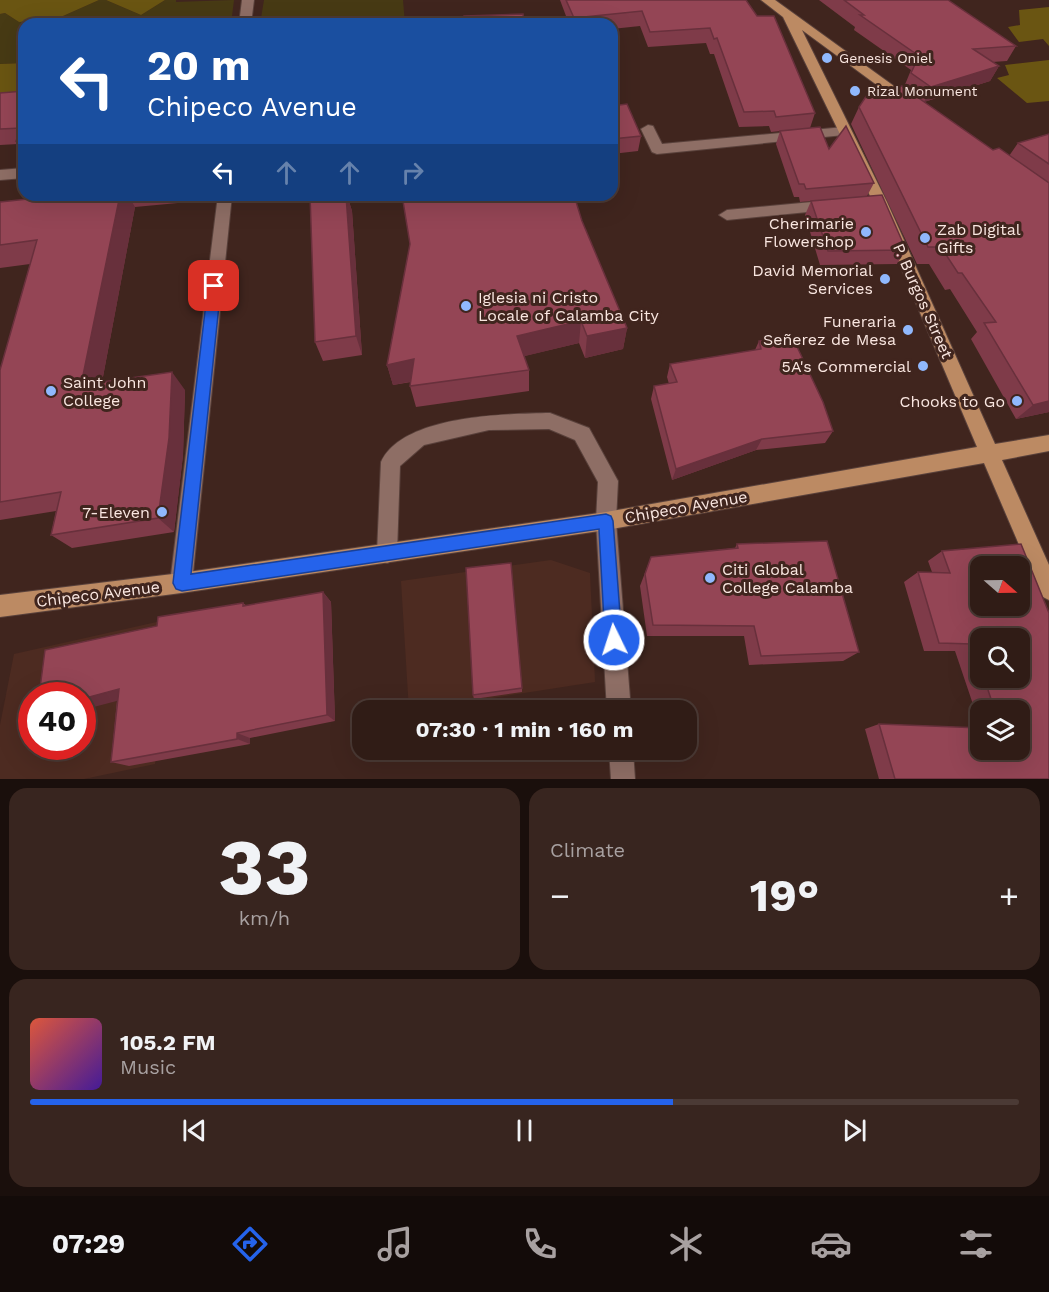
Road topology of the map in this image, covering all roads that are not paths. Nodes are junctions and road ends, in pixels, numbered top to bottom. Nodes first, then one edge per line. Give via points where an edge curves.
1 (248, 0) edge
2 (767, 0) edge
3 (789, 17) junction
4 (246, 18) edge
5 (924, 112) edge
6 (648, 129) dead end
7 (844, 131) junction
8 (18, 174) edge
9 (0, 175) edge
10 (224, 201) edge
11 (880, 202) junction
12 (727, 215) dead end
13 (1049, 443) edge
14 (991, 453) junction
15 (606, 521) junction
16 (387, 553) junction
17 (182, 583) junction
18 (1049, 589) edge
19 (0, 606) edge
20 (618, 700) edge
21 (622, 760) edge
22 (623, 779) edge

1 - 4 street
2 - 3 main road
3 - 5 main road
3 - 7 main road, P. Burgos Street
6 - 7 street via 657,149
7 - 11 main road, P. Burgos Street
8 - 9 street
10 - 17 street
11 - 12 street
11 - 14 main road, P. Burgos Street
13 - 14 main road, Chipeco Avenue
14 - 15 main road, Chipeco Avenue
14 - 18 main road, P. Burgos Street
15 - 16 main road, Chipeco Avenue
15 - 16 street via 608,481 582,434 550,421 489,422 419,438 391,462
15 - 20 street
16 - 17 main road, Chipeco Avenue
17 - 19 main road, Chipeco Avenue
21 - 22 street

